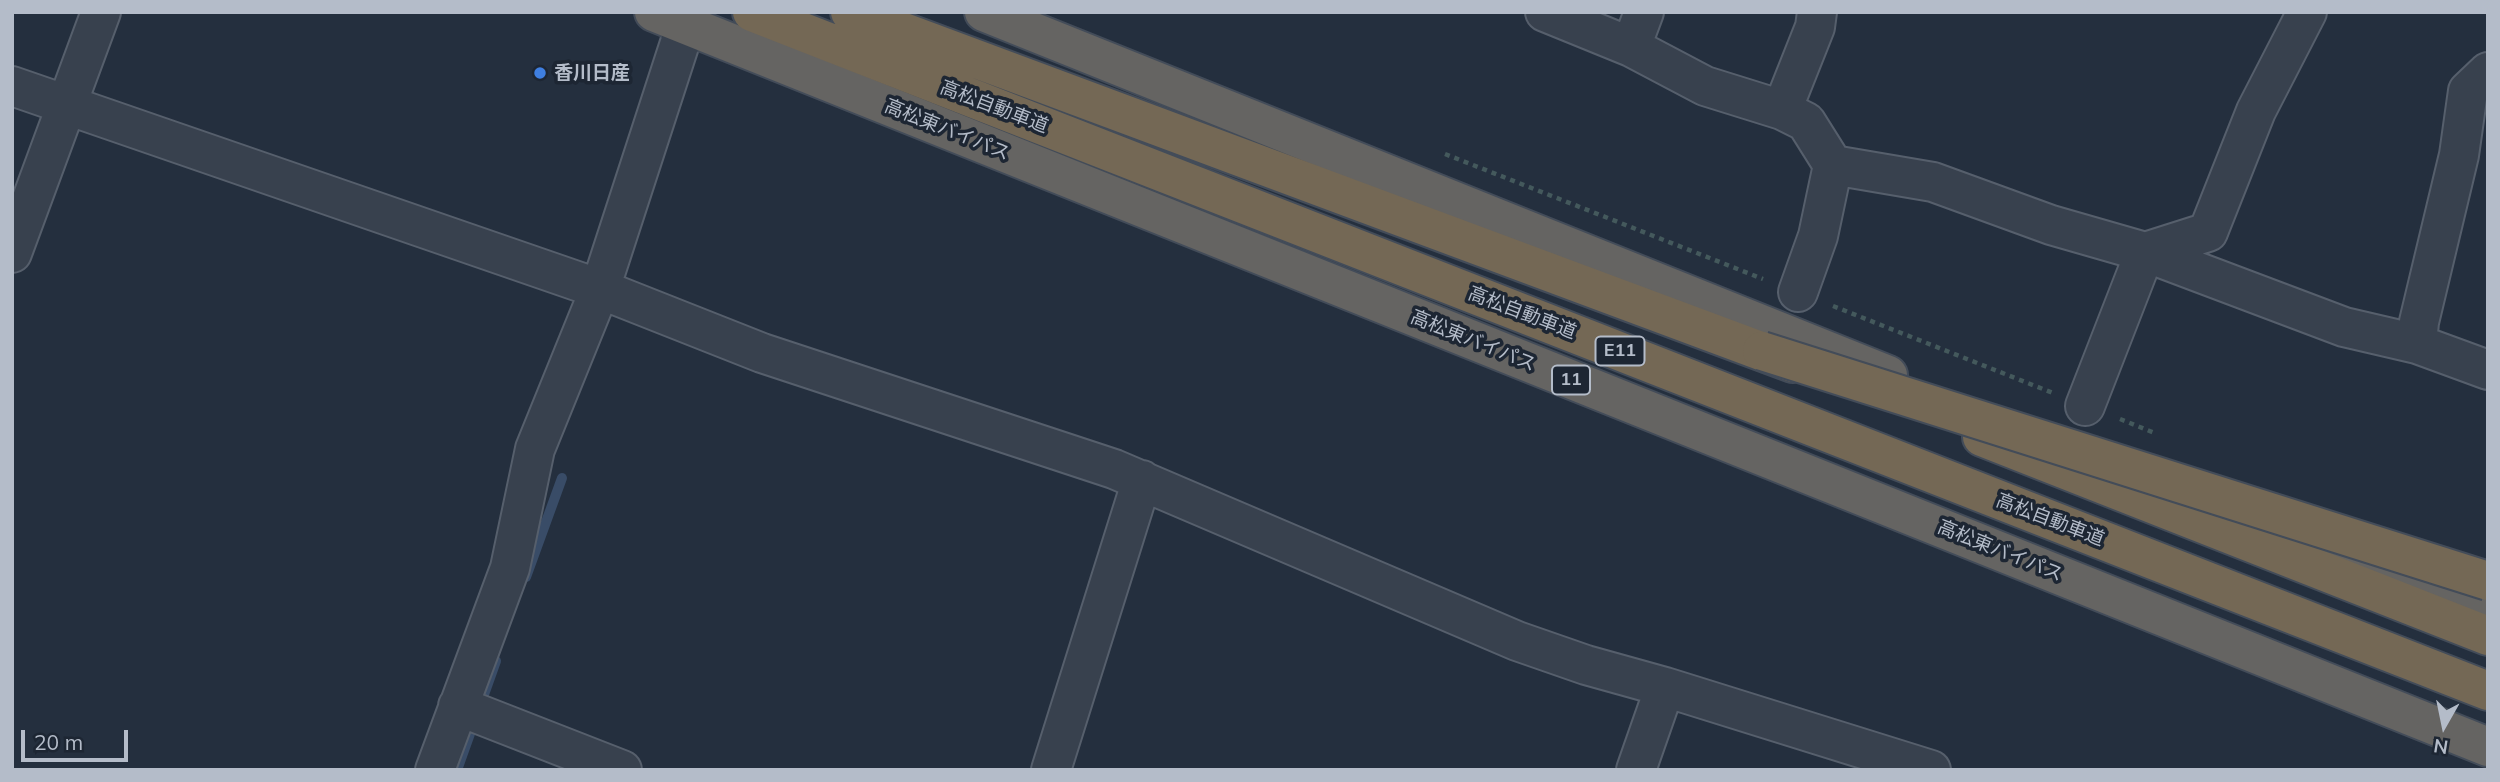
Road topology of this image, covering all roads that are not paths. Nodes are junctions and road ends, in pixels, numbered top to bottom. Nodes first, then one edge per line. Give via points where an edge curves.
1 (102, 12) edge
2 (752, 12) edge
3 (850, 12) edge
4 (984, 12) edge
5 (1545, 12) edge
6 (1818, 12) edge
7 (2307, 12) edge
8 (677, 16) edge
9 (1637, 29) edge
10 (2488, 72) edge
11 (12, 86) edge
12 (67, 106) junction
13 (1782, 110) junction
14 (1833, 164) junction
15 (2145, 252) junction
16 (12, 253) edge
17 (600, 289) junction
18 (1798, 292) dead end
19 (2417, 344) junction
20 (1762, 351) junction
21 (2488, 370) edge
22 (2085, 406) dead end
23 (1143, 480) junction
24 (2488, 581) edge
25 (2488, 615) edge
26 (2488, 636) edge
27 (1665, 687) junction
28 (2482, 693) edge
29 (458, 706) junction
30 (2488, 747) edge
31 (435, 770) edge
32 (622, 770) edge
33 (1051, 770) edge
34 (1636, 770) edge
35 (1931, 770) edge

1 - 12 street
2 - 28 highway, 高松自動車道 / E11
3 - 20 highway, 高松自動車道 / E11
4 - 25 highway
5 - 9 street
6 - 13 street
7 - 15 street via 2256,111 2208,232
8 - 17 street
8 - 30 highway, 高松東バイパス / 11
9 - 13 street via 1705,86
10 - 19 street via 2468,91 2459,155
11 - 12 street
12 - 16 street
12 - 17 street
13 - 14 street via 1806,122
14 - 15 street via 1933,182 2051,225
14 - 18 street via 1818,236
15 - 19 street via 2344,327
15 - 22 street
17 - 23 street via 762,353
17 - 29 street via 535,449 510,568
19 - 21 street
20 - 24 highway, bridge
20 - 26 highway, 高松自動車道 / E11, bridge
23 - 27 street via 1517,641
23 - 33 street
27 - 34 street
27 - 35 street
29 - 31 street
29 - 32 street

